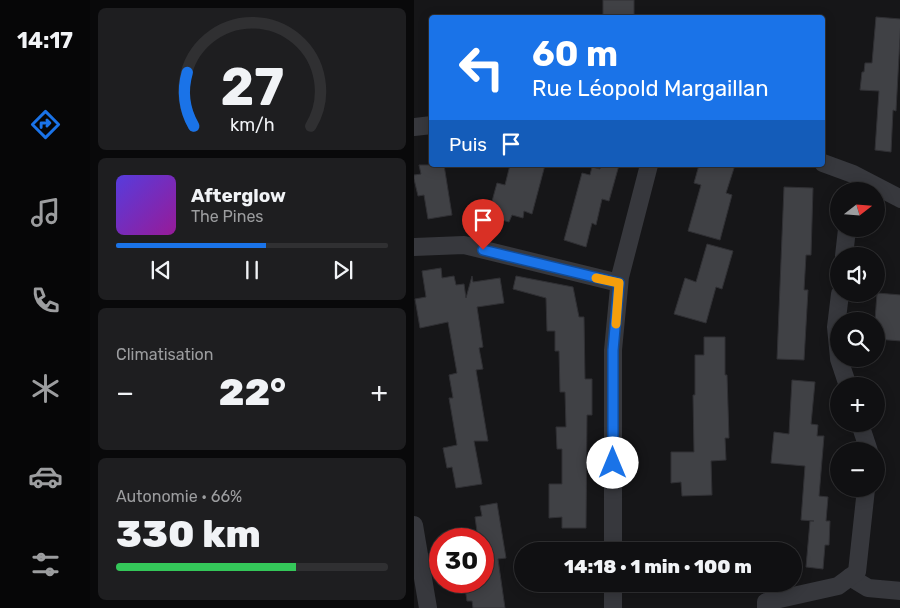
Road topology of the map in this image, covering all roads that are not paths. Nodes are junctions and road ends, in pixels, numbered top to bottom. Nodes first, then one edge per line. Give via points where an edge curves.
1 (429, 125) edge
2 (414, 127) edge
3 (825, 165) edge
4 (648, 167) edge
5 (850, 182) edge
6 (885, 194) edge
7 (900, 199) edge
8 (414, 247) edge
9 (619, 283) junction
10 (865, 497) edge
11 (414, 525) edge
12 (613, 542) edge
13 (850, 577) junction
14 (900, 591) edge
15 (613, 592) edge
16 (428, 608) edge
17 (613, 608) edge
18 (766, 608) edge

1 - 2 street
3 - 5 street
4 - 9 street
6 - 7 street
8 - 9 street via 464,245
9 - 12 street via 613,350
10 - 13 street via 857,572
11 - 16 street
13 - 14 street via 868,588
13 - 18 street via 838,586 766,602
15 - 17 street

